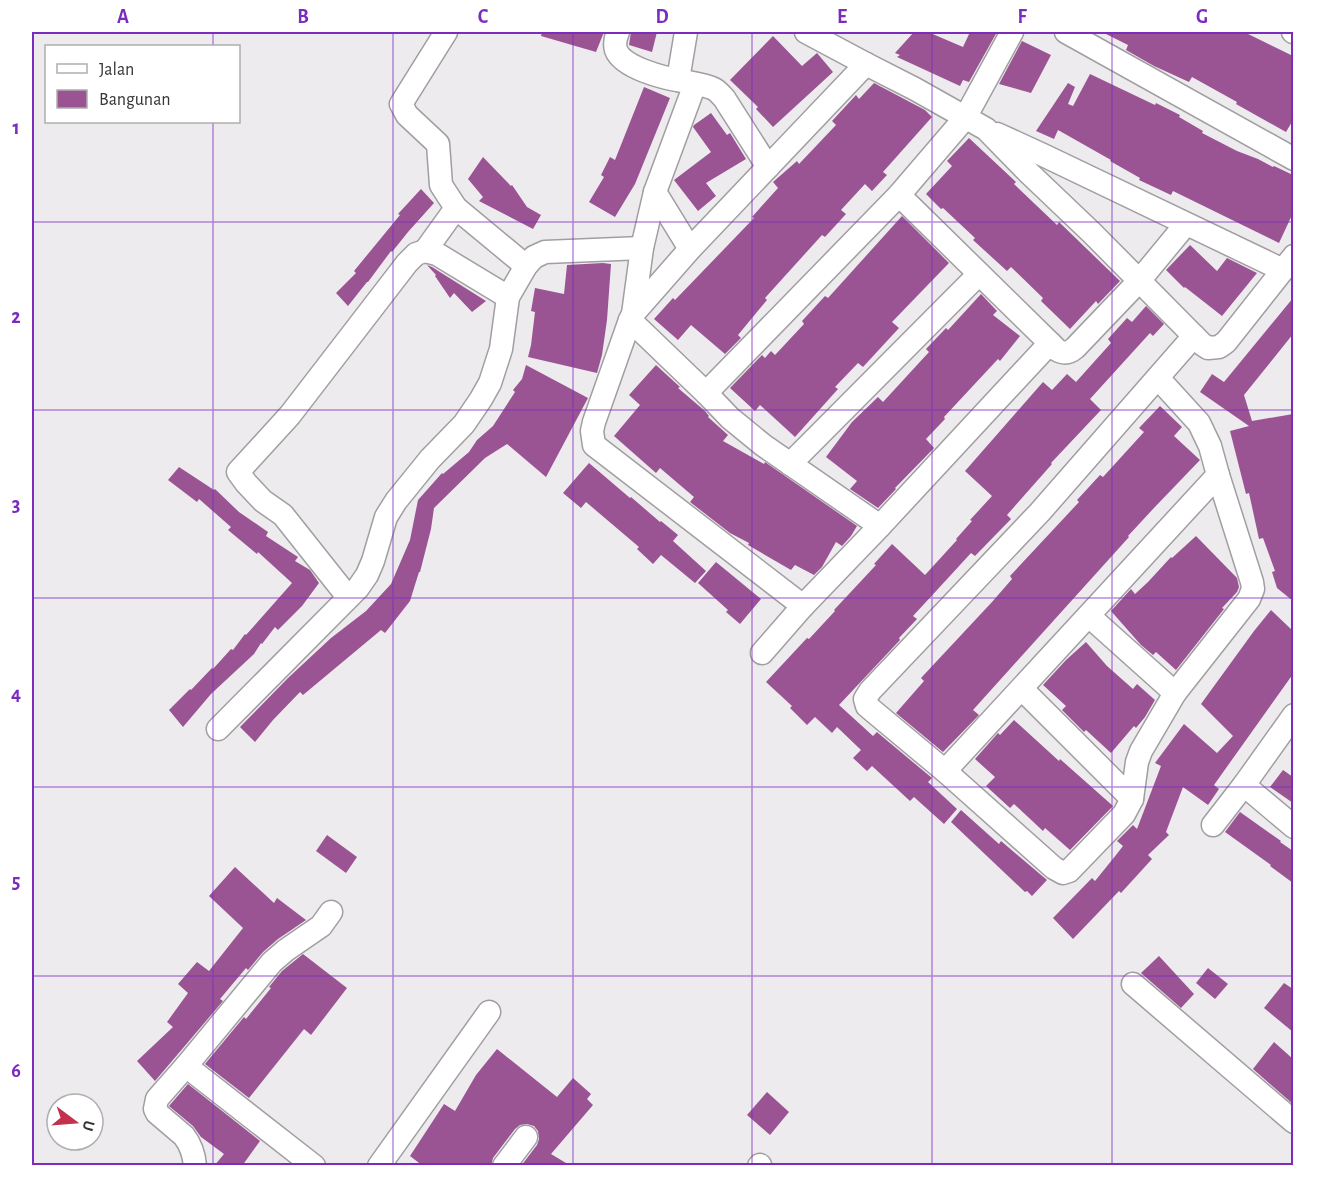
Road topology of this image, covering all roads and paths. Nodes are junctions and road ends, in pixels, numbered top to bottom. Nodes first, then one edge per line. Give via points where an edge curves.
1 (446, 32) edge
2 (618, 32) edge
3 (687, 32) edge
4 (806, 32) edge
5 (1012, 32) edge
6 (1066, 32) edge
7 (866, 64) junction
8 (686, 82) junction
9 (965, 118) junction
10 (986, 129) junction
11 (1293, 159) edge
12 (768, 167) junction
13 (655, 192) junction
14 (899, 195) junction
15 (456, 208) junction
16 (1186, 224) junction
17 (642, 248) junction
18 (690, 249) junction
19 (425, 250) junction
20 (1288, 263) edge
21 (526, 266) junction
22 (979, 274) junction
23 (1139, 281) junction
24 (508, 297) junction
25 (631, 317) junction
26 (1194, 336) junction
27 (1050, 343) junction
28 (1158, 378) junction
29 (706, 393) junction
30 (790, 464) junction
31 (1218, 475) junction
32 (880, 526) junction
33 (348, 597) junction
34 (802, 606) junction
35 (1089, 616) junction
36 (762, 654) dead end
37 (1022, 689) junction
38 (1175, 693) junction
39 (1293, 715) edge
40 (218, 729) dead end
41 (945, 771) junction
42 (1244, 785) junction
43 (1132, 799) junction
44 (1213, 825) dead end
45 (1293, 827) edge
46 (331, 912) dead end
47 (1133, 984) dead end
48 (489, 1012) dead end
49 (186, 1066) junction
50 (1293, 1122) edge
51 (526, 1137) dead end
52 (195, 1166) edge
53 (314, 1166) edge
54 (379, 1166) edge
55 (504, 1166) edge

1 - 15 street via 401,104 406,115 438,144 441,185
2 - 8 street via 616,51 624,60
3 - 8 street
4 - 7 street
5 - 9 street
6 - 11 street
7 - 9 street
7 - 12 street
8 - 12 street via 712,88 724,98
8 - 13 street
9 - 10 street
9 - 14 street
10 - 16 street
10 - 23 street
12 - 18 street
13 - 17 street
13 - 18 street
14 - 22 street
14 - 29 street
15 - 19 street
15 - 21 street
16 - 20 street
16 - 23 street
17 - 21 street via 545,252 534,256
17 - 25 street
18 - 25 street
19 - 24 street
19 - 33 street via 407,263 291,415 238,472 263,501 283,514
20 - 26 street via 1220,347 1208,348
21 - 24 street
22 - 27 street
22 - 30 street
23 - 26 street
23 - 27 street via 1071,352 1060,352
24 - 33 street via 501,349 490,383 464,424 396,501 386,517 367,575
25 - 29 street
25 - 34 street via 594,422 594,445
26 - 28 street
27 - 32 street
28 - 31 street via 1199,423
28 - 41 street via 1040,512 867,695 867,706
29 - 30 street via 730,418
30 - 32 street
31 - 35 street
31 - 38 street via 1253,589
32 - 34 street
33 - 40 street
34 - 36 street
35 - 37 street
35 - 38 street
37 - 41 street
37 - 43 street
38 - 43 street via 1141,751
39 - 42 street
41 - 43 street via 1063,873 1124,814
42 - 44 street
42 - 45 street
46 - 49 street via 321,926 272,962
47 - 50 street
48 - 54 street
49 - 52 street via 157,1099 155,1108 188,1140
49 - 53 street
51 - 55 street

